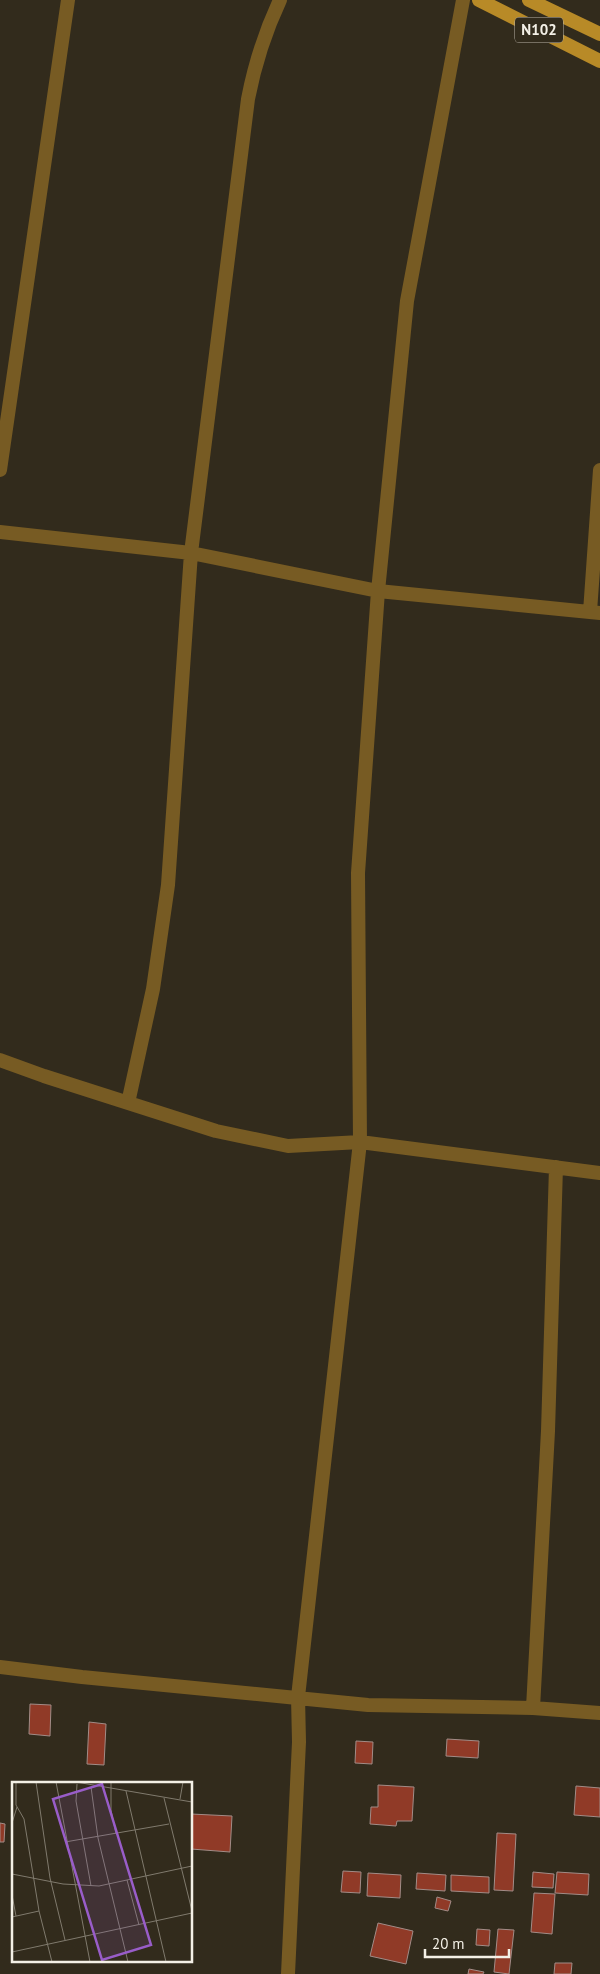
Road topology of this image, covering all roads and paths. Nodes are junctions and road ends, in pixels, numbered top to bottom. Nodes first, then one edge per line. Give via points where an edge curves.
1 (68, 0) edge
2 (280, 0) edge
3 (463, 0) edge
4 (479, 0) edge
5 (529, 0) edge
6 (600, 34) edge
7 (600, 61) edge
8 (0, 470) edge
9 (600, 470) edge
10 (0, 532) edge
11 (191, 553) junction
12 (378, 591) junction
13 (595, 613) edge
14 (0, 1060) edge
15 (128, 1103) junction
16 (360, 1142) junction
17 (556, 1167) junction
18 (600, 1173) edge
19 (0, 1667) edge
20 (298, 1697) junction
21 (533, 1708) junction
22 (600, 1713) edge
23 (288, 1974) edge

1 - 8 street
2 - 11 street via 265,32 248,99
3 - 12 street via 407,301
4 - 7 main road, N102
5 - 6 main road, N102
9 - 13 street
10 - 11 street
11 - 12 street
11 - 15 street via 168,885 153,989
12 - 13 street
12 - 16 street via 358,873
14 - 15 street
15 - 16 street via 216,1131 288,1146
16 - 17 street
16 - 20 street
17 - 18 street
17 - 21 street via 548,1431
19 - 20 street
20 - 21 street via 368,1705
20 - 23 street via 299,1742
21 - 22 street

